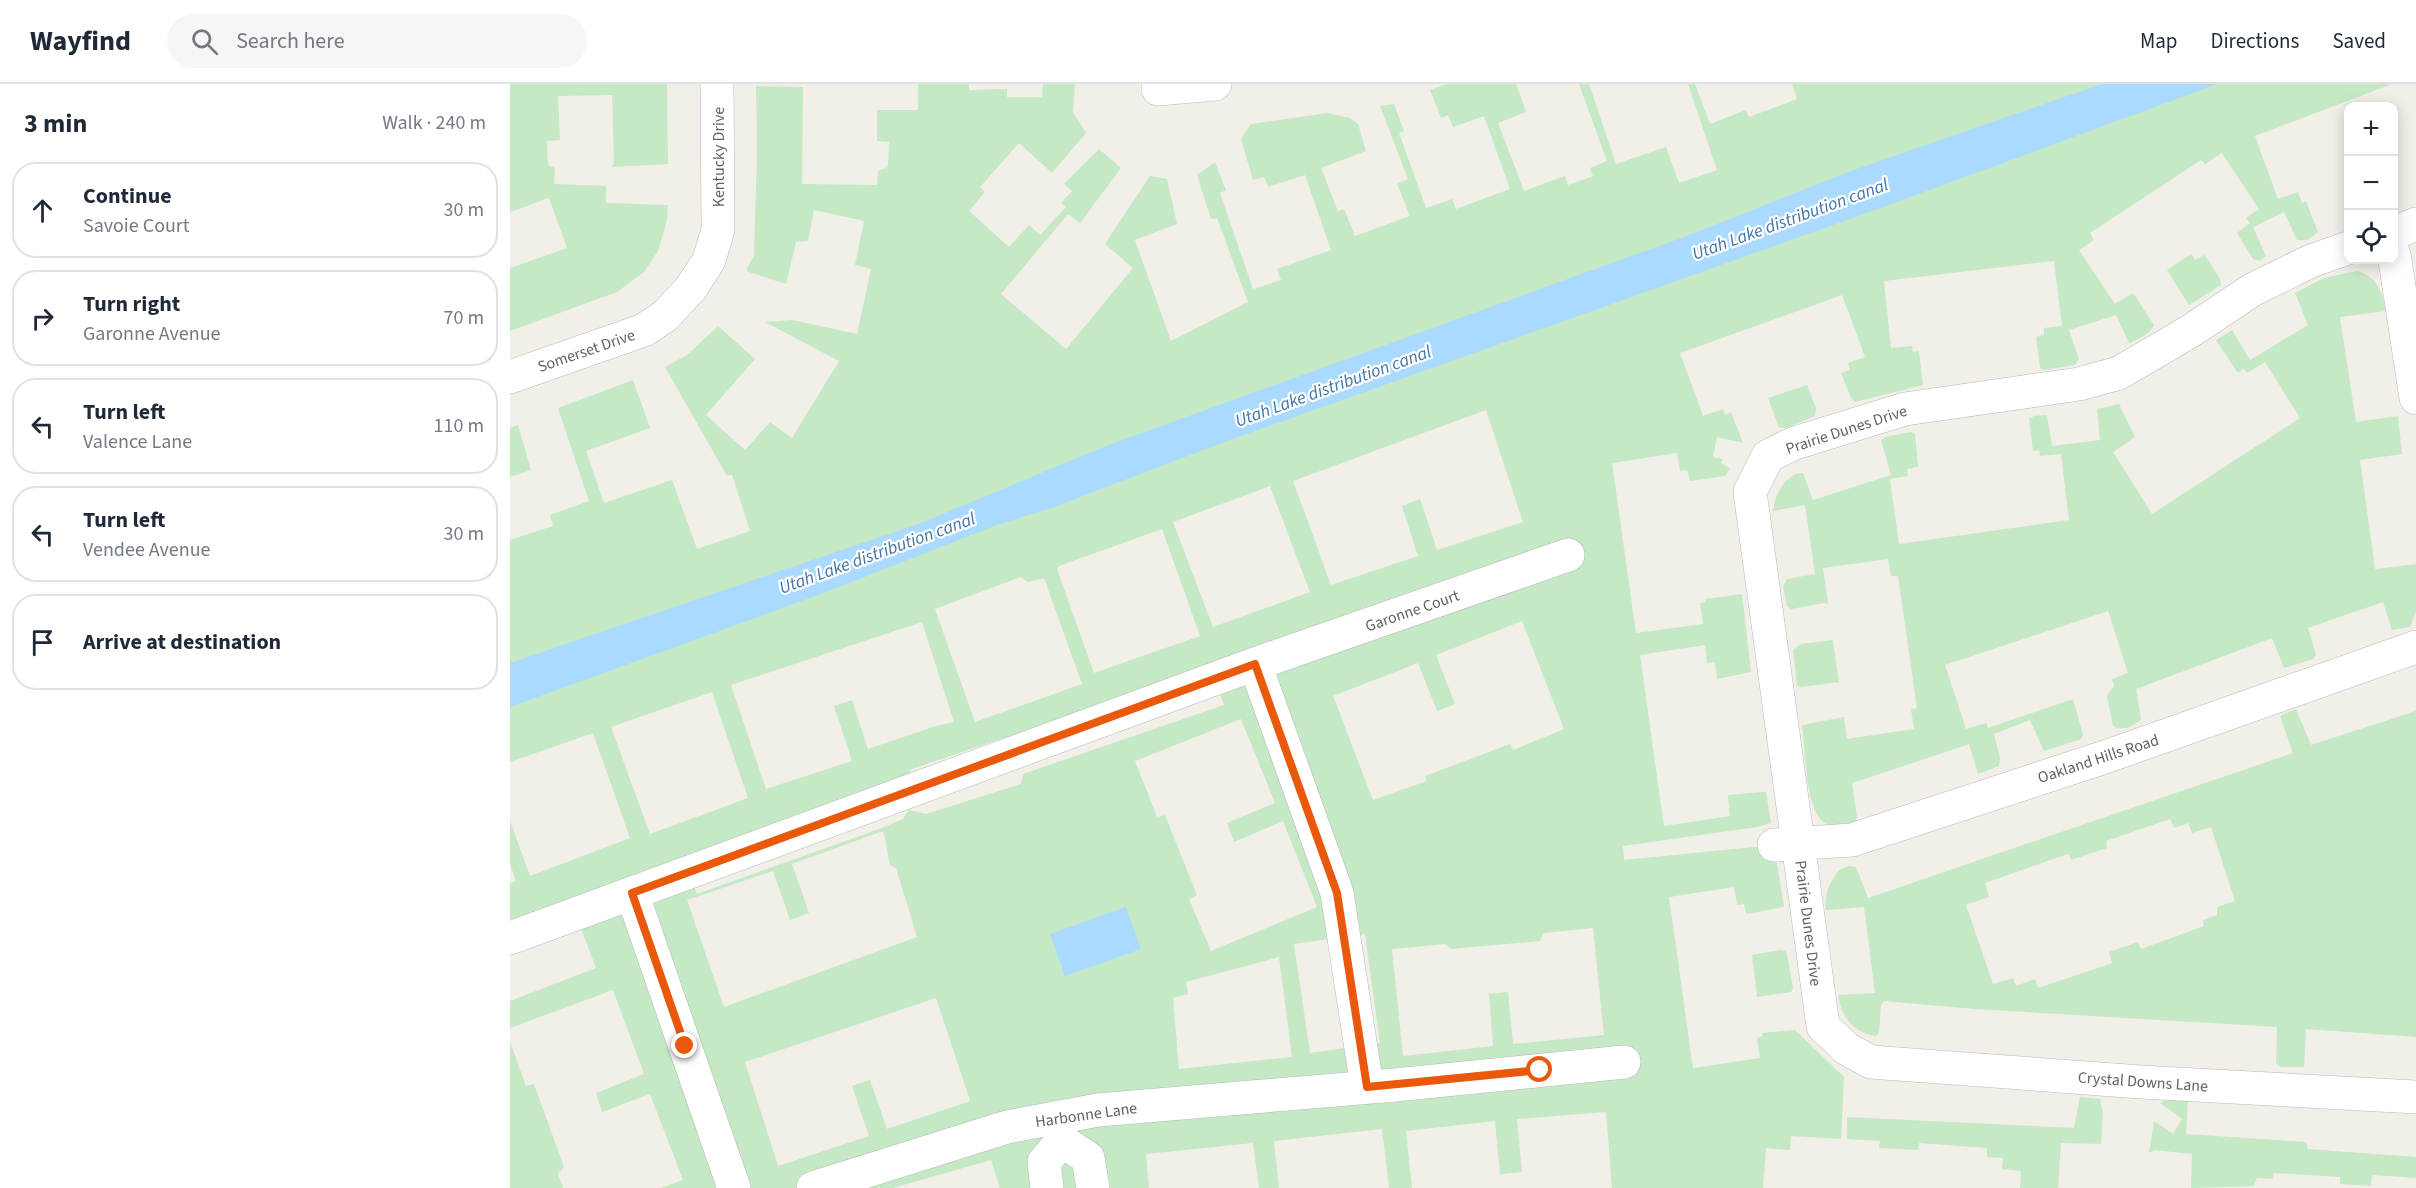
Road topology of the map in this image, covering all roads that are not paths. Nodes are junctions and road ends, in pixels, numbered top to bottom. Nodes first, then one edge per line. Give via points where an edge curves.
1 (717, 84) edge
2 (1215, 84) edge
3 (1158, 87) edge
4 (2416, 224) edge
5 (718, 230) joint
6 (2398, 231) edge
7 (2344, 250) edge
8 (2396, 264) edge
9 (510, 376) edge
10 (2416, 398) edge
11 (1568, 555) dead end
12 (2416, 647) edge
13 (1255, 664) junction
14 (1786, 844) junction
15 (632, 893) junction
16 (510, 938) edge
17 (1624, 1062) dead end
18 (1871, 1062) joint
19 (1367, 1087) junction
20 (2416, 1097) edge
21 (1060, 1129) junction
22 (734, 1188) edge
23 (813, 1188) edge
24 (1047, 1188) edge
25 (1093, 1188) edge

1 - 5 street, Kentucky Drive
2 - 3 street
4 - 6 street
5 - 9 street, Somerset Drive via 709,260 692,286 658,321 644,330
7 - 14 street, Prairie Dunes Drive via 2252,290 2119,373 2079,384 1905,409 1796,443 1768,456 1750,492
8 - 10 street
11 - 13 street, Garonne Court
12 - 14 street, Oakland Hills Road via 2105,757 1852,840
13 - 15 street, Garonne Court
13 - 19 street via 1337,893
14 - 18 street, Prairie Dunes Drive via 1823,1026 1847,1049
15 - 16 street, Garonne Court
15 - 22 street
17 - 19 street, Harbonne Lane
18 - 20 street, Crystal Downs Lane
19 - 21 street, Harbonne Lane via 1139,1106
21 - 23 street, Harbonne Lane via 1007,1127
21 - 24 street via 1044,1162
21 - 25 street via 1088,1158

